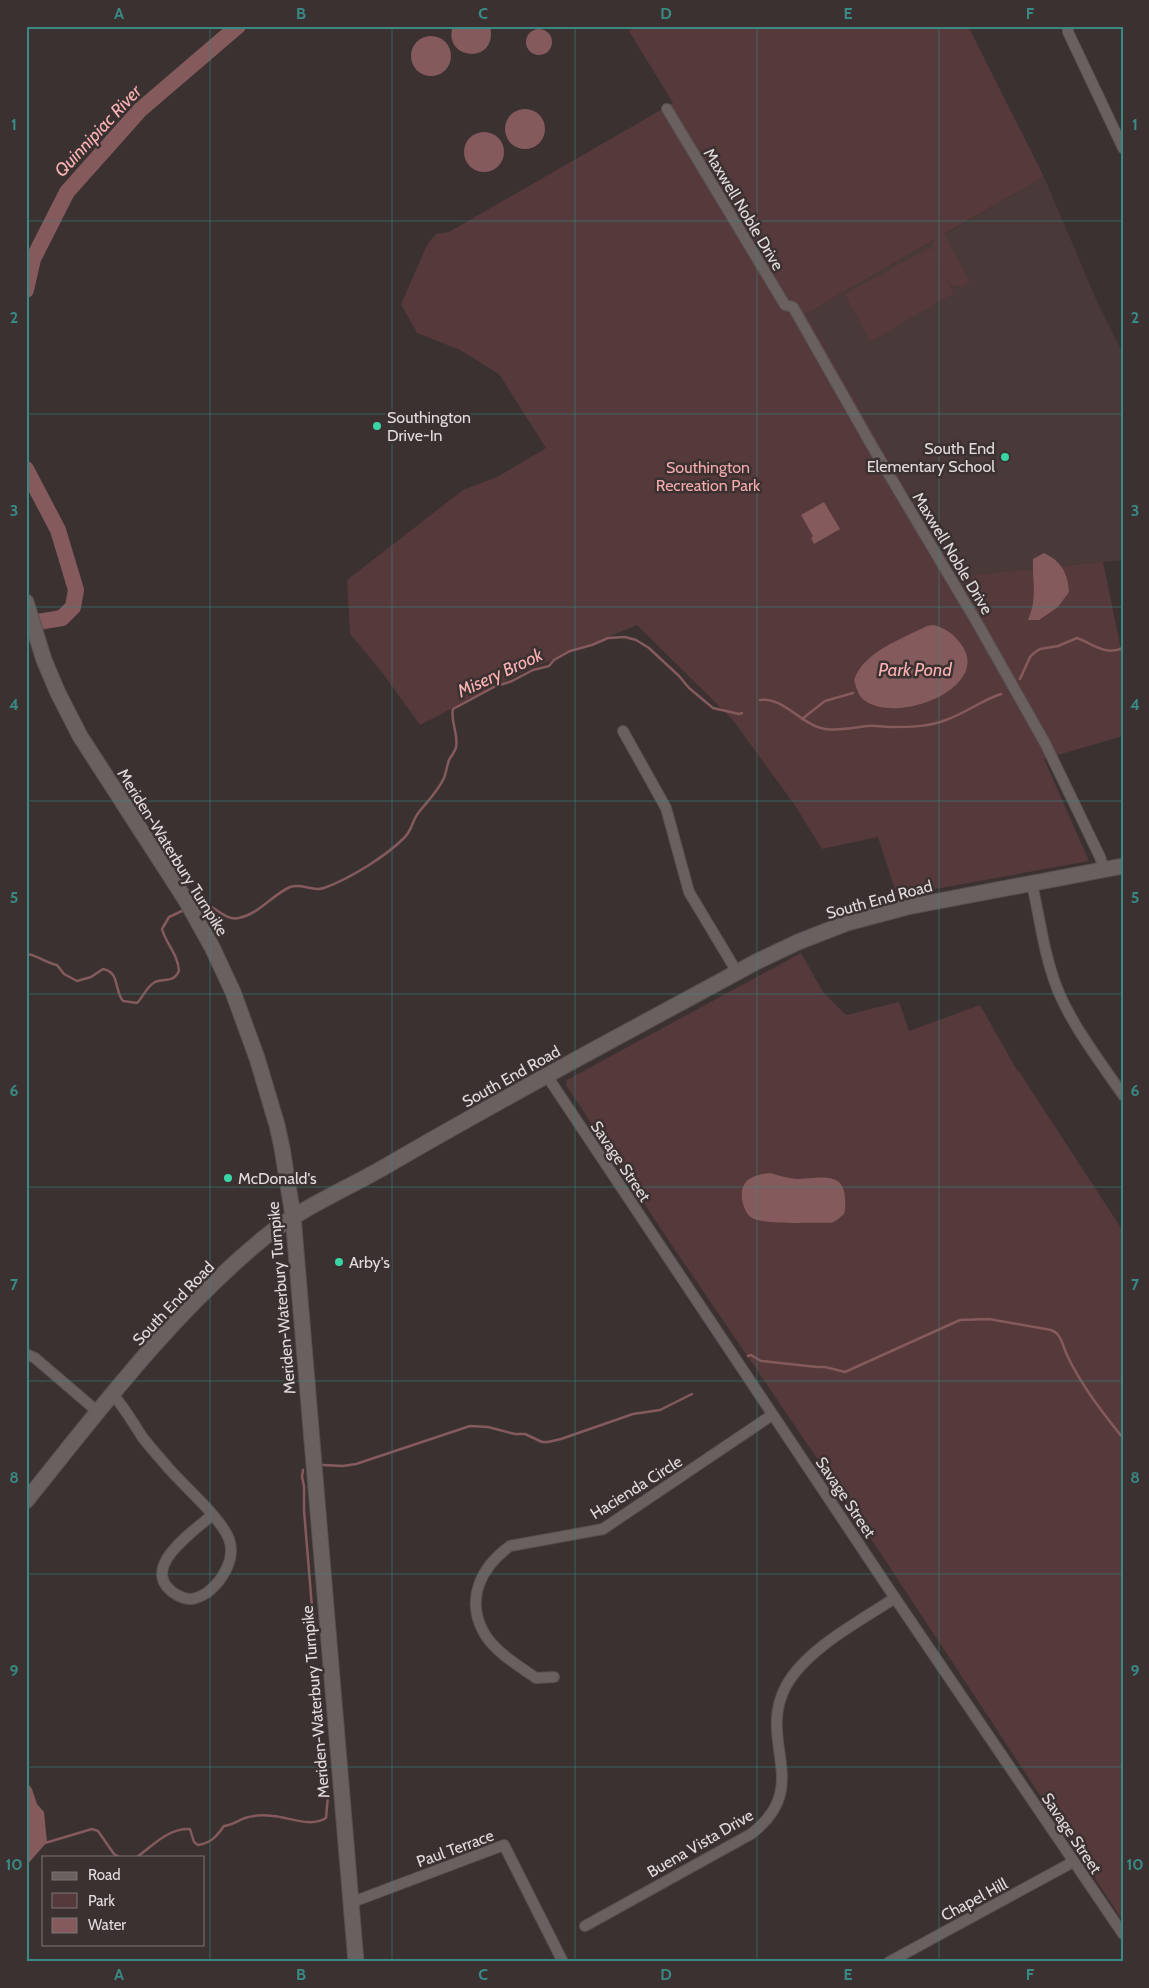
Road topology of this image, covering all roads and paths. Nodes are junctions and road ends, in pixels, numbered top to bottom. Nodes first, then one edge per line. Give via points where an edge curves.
1 (1068, 26) edge
2 (667, 110) dead end
3 (1123, 148) edge
4 (28, 608) edge
5 (623, 731) dead end
6 (1123, 866) edge
7 (1104, 869) junction
8 (1032, 884) junction
9 (737, 972) junction
10 (547, 1076) junction
11 (1123, 1096) edge
12 (293, 1216) junction
13 (26, 1354) edge
14 (113, 1395) junction
15 (98, 1412) junction
16 (772, 1414) junction
17 (26, 1501) edge
18 (212, 1515) junction
19 (895, 1598) junction
20 (554, 1677) dead end
21 (1073, 1862) junction
22 (350, 1903) junction
23 (585, 1926) dead end
24 (1123, 1934) edge
25 (356, 1962) edge
26 (564, 1962) edge
27 (889, 1962) edge

1 - 3 street
2 - 7 street, Maxwell Noble Drive via 785,305 793,307 979,626 1046,743
4 - 12 main road, Meriden-Waterbury Turnpike via 58,693 80,736 190,908 233,992 257,1058 282,1148
5 - 9 street via 666,808 689,892
6 - 7 main road, South End Road
7 - 8 main road, South End Road
8 - 9 main road, South End Road via 907,907 846,923
8 - 11 street via 1057,988
9 - 10 main road, South End Road
10 - 12 main road, South End Road
10 - 16 street, Savage Street
12 - 14 main road, South End Road via 264,1238 180,1316
12 - 22 main road, Meriden-Waterbury Turnpike
13 - 15 street via 35,1358
14 - 15 main road, South End Road
14 - 18 street via 127,1410 150,1446
15 - 17 main road, South End Road
16 - 19 street, Savage Street
16 - 20 street, Hacienda Circle via 603,1529 510,1546 486,1568 476,1601 477,1616 484,1634 499,1650 536,1678
18 - 18 street via 229,1539 229,1562 212,1589 201,1597 187,1600 171,1592 166,1585 163,1566 167,1557
19 - 21 street, Savage Street
19 - 23 street, Buena Vista Drive via 813,1653 796,1670 785,1688 776,1727 783,1786 774,1811 765,1824
21 - 24 street, Savage Street
21 - 27 street, Chapel Hill
22 - 25 main road, Meriden-Waterbury Turnpike
22 - 26 street, Paul Terrace via 504,1845

